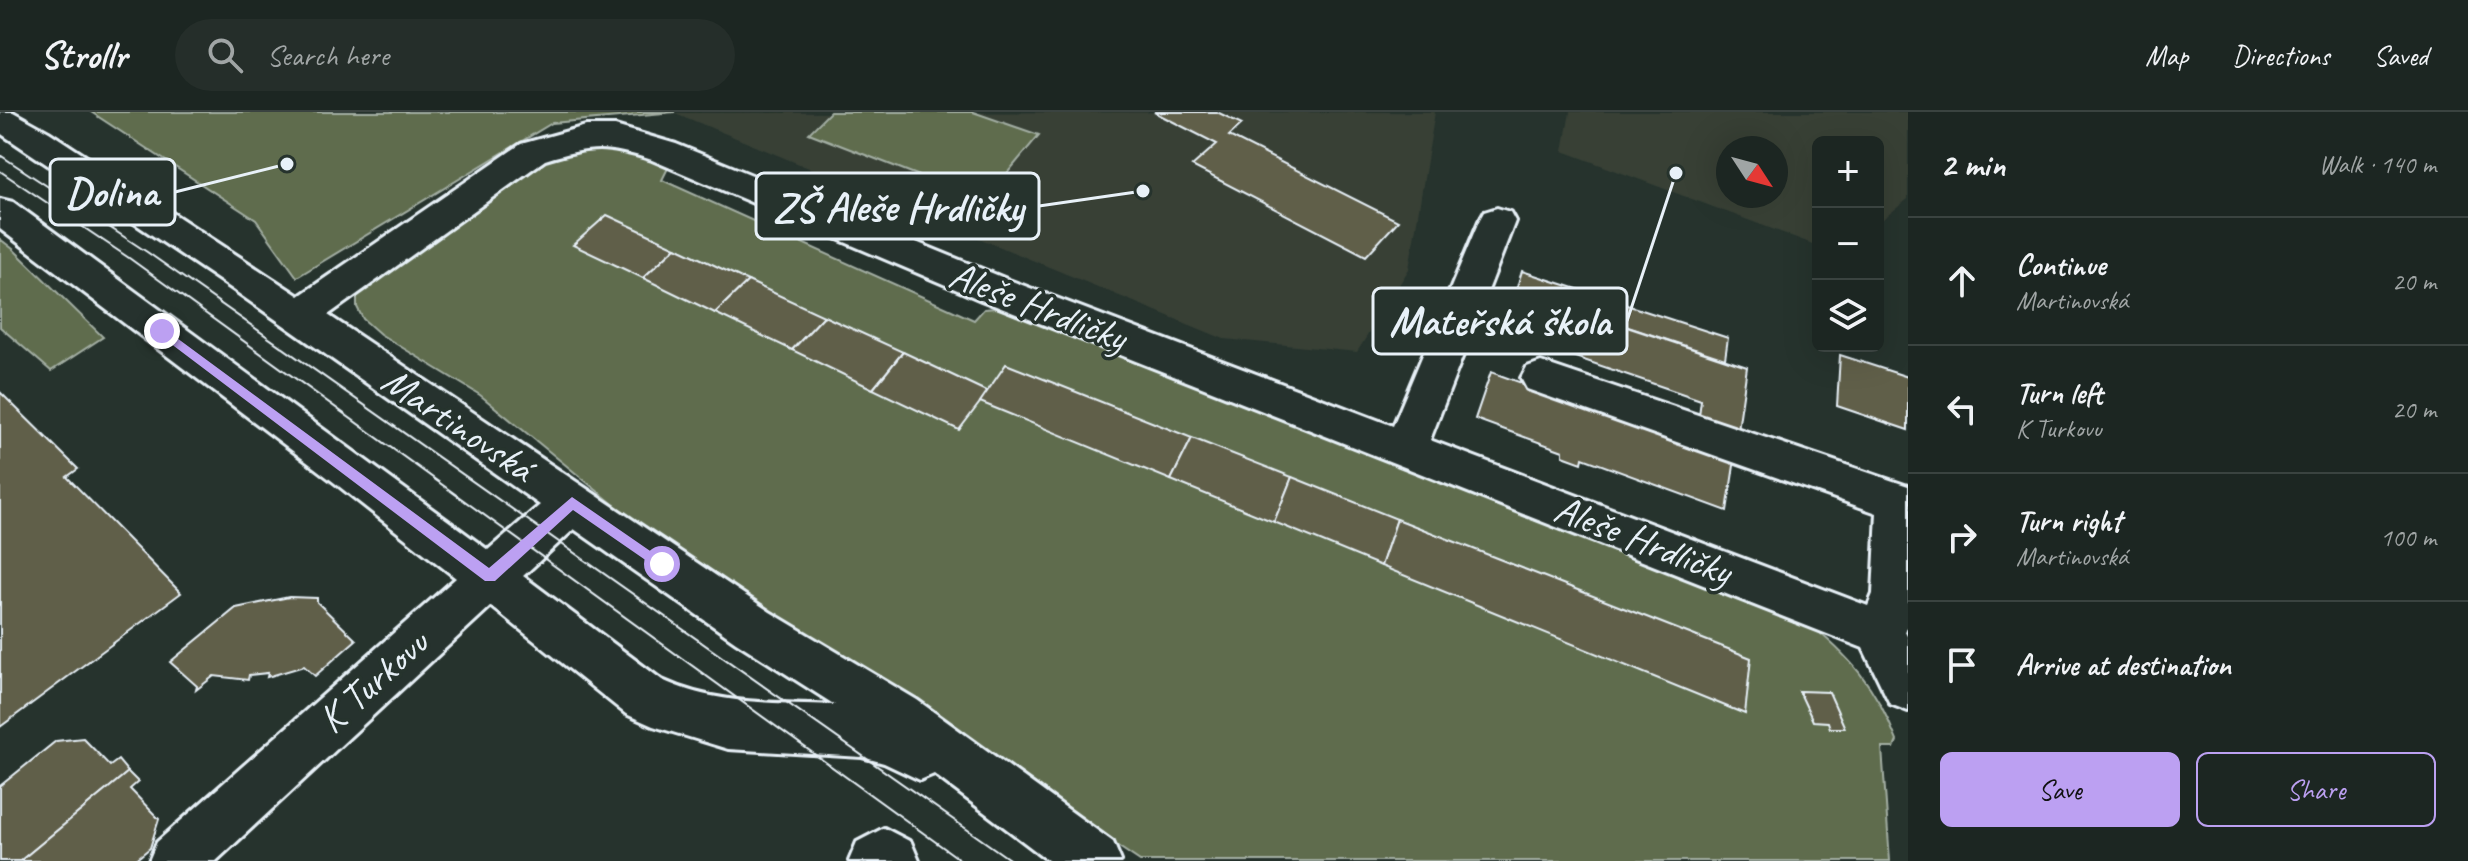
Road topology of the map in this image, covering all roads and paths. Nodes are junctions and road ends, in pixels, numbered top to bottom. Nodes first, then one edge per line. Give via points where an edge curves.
1 (0, 119) edge
2 (0, 211) edge
3 (1497, 221) dead end
4 (299, 316) junction
5 (1541, 378) dead end
6 (1405, 448) junction
7 (572, 503) junction
8 (490, 577) junction
9 (1880, 633) junction
10 (1908, 688) edge
11 (1082, 852) edge
12 (176, 861) edge

1 - 4 street, Martinovská
2 - 8 street, Martinovská
3 - 6 street
4 - 6 street, Aleše Hrdličky via 533,152 586,137 615,137
4 - 7 street, Martinovská
5 - 9 street via 1900,502 1897,594
6 - 9 street, Aleše Hrdličky
7 - 8 street, K Turkovu
7 - 11 street, Martinovská via 753,627 899,717
8 - 11 street, Martinovská via 626,686 663,706 743,727 880,734
8 - 12 street, K Turkovu
9 - 10 street

